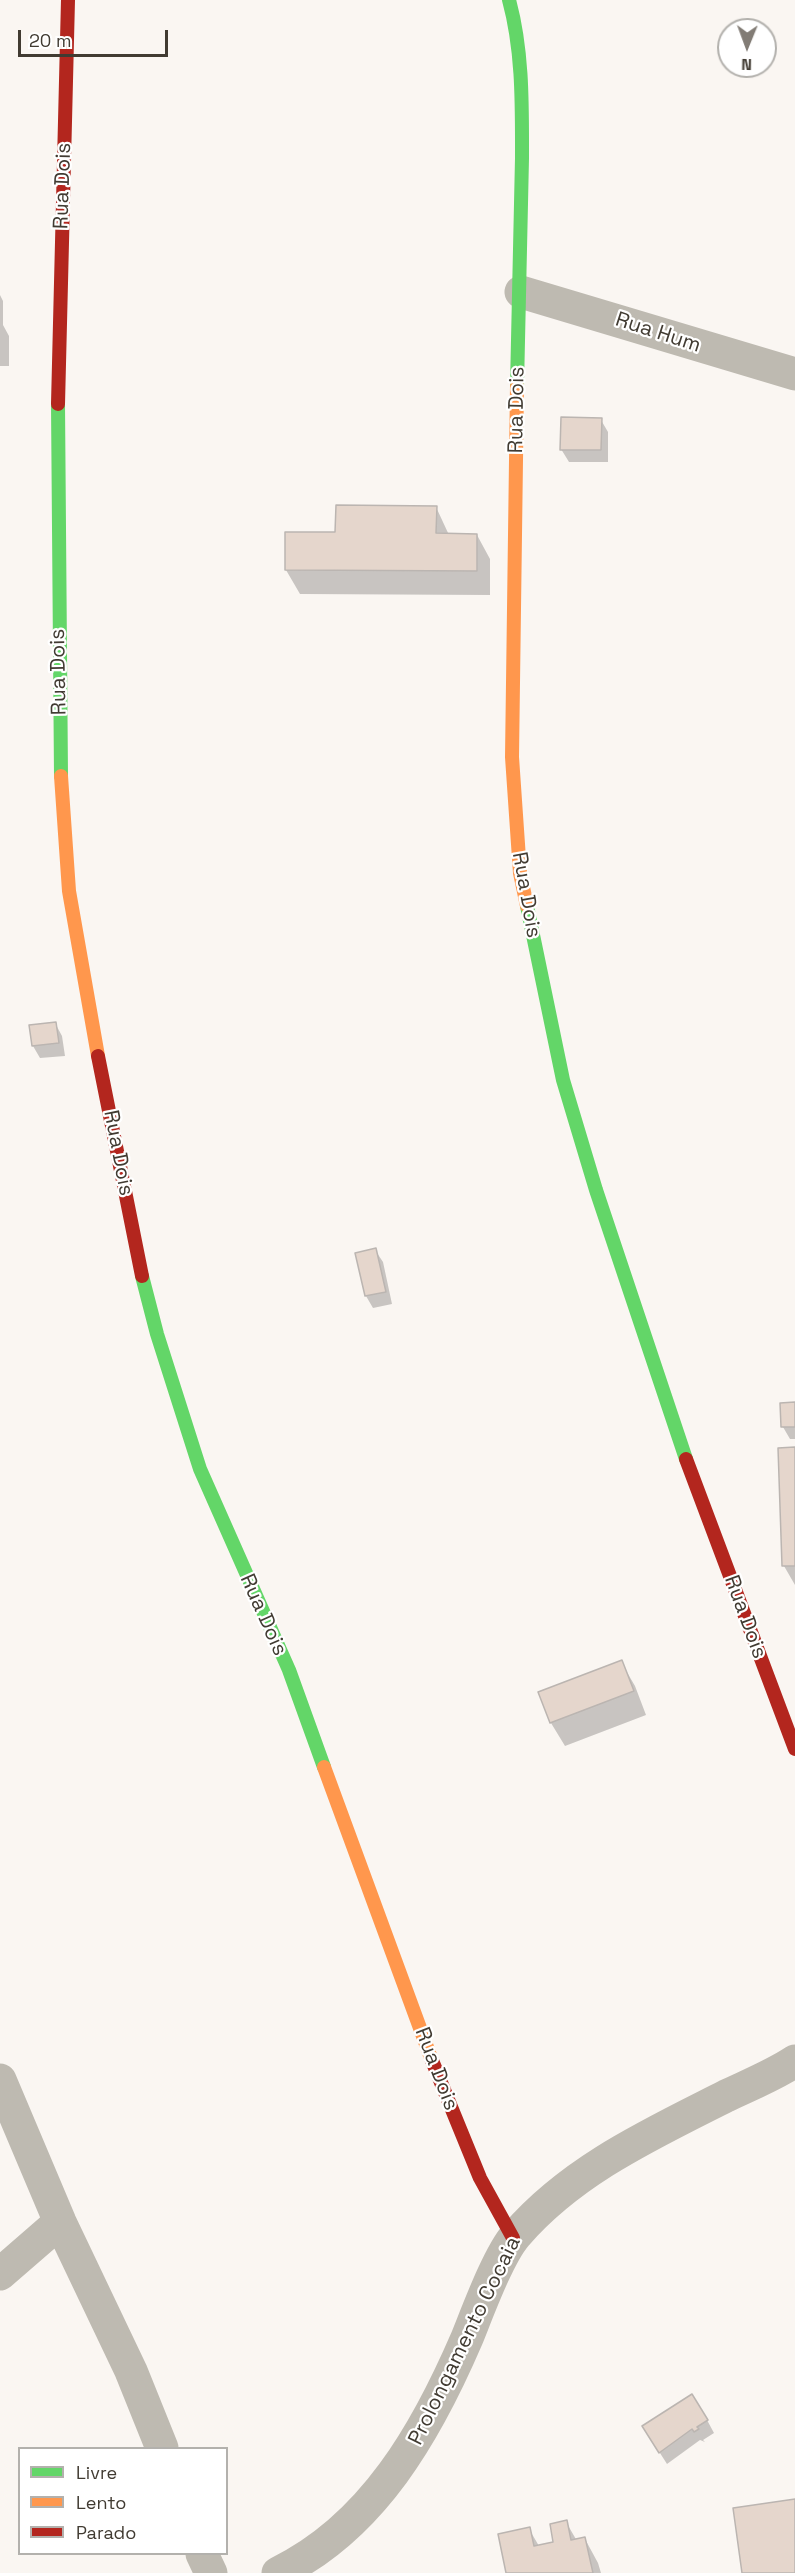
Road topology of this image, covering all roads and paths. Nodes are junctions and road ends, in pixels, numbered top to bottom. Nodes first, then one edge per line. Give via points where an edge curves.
1 (68, 0) edge
2 (509, 0) edge
3 (521, 292) junction
4 (795, 374) edge
5 (795, 1749) edge
6 (795, 2061) edge
7 (0, 2080) edge
8 (60, 2222) junction
9 (513, 2238) junction
10 (0, 2274) edge
11 (162, 2447) edge
12 (203, 2555) edge
13 (211, 2573) edge
14 (278, 2573) edge

1 - 9 street, Rua Dois via 58,380 59,714 69,891 89,1010 143,1279 200,1470 289,1670 461,2134
2 - 3 street, Rua Dois via 516,25 522,104
3 - 4 street, Rua Hum
3 - 5 street, Rua Dois via 512,691 520,873 563,1080 596,1190 671,1420
6 - 9 street, Prolongamento Cocaia via 614,2154 544,2205
7 - 8 street
8 - 10 street
8 - 11 street via 131,2370
9 - 14 street, Prolongamento Cocaia via 409,2454 337,2536 309,2558
12 - 13 street

